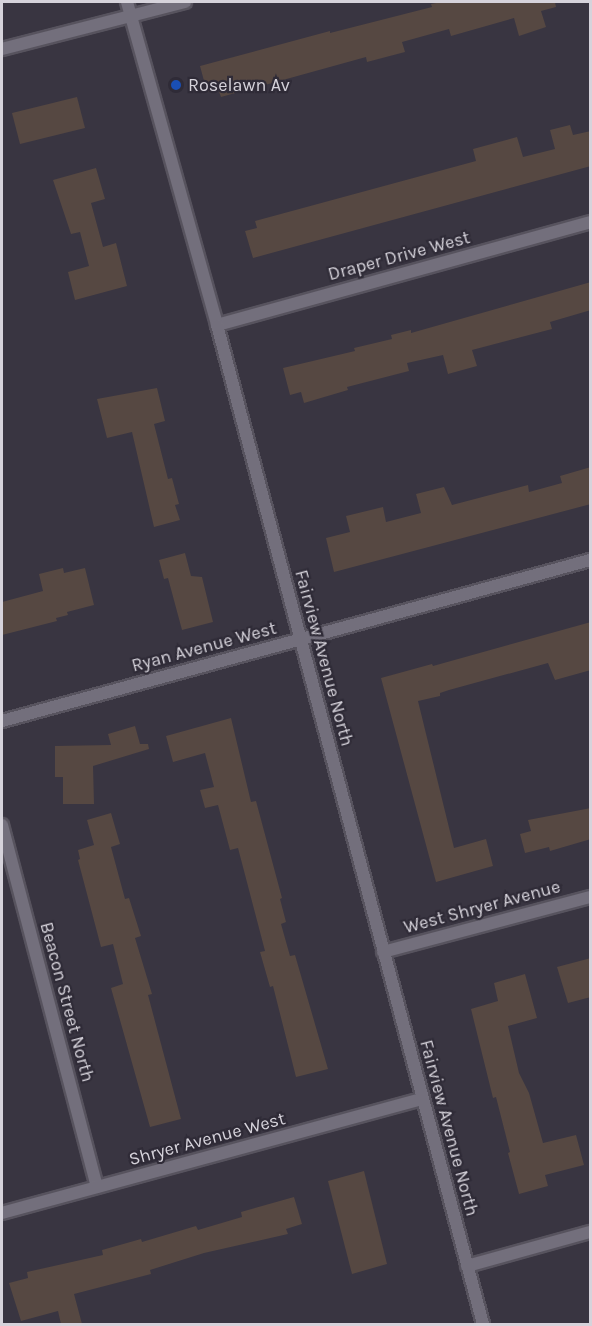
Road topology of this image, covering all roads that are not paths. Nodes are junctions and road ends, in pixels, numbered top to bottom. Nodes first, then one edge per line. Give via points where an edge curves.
1 (128, 2) edge
2 (185, 2) edge
3 (132, 16) junction
4 (2, 49) edge
5 (591, 222) edge
6 (217, 325) junction
7 (591, 560) edge
8 (300, 639) junction
9 (2, 720) edge
10 (2, 825) edge
11 (591, 897) edge
12 (383, 952) junction
13 (422, 1099) junction
14 (97, 1187) junction
15 (2, 1213) edge
16 (591, 1232) edge
17 (467, 1266) junction
18 (483, 1324) edge

1 - 3 street, Fairview Avenue North
2 - 3 street
3 - 4 street
3 - 6 street, Fairview Avenue North
5 - 6 street, Draper Drive West
6 - 8 street, Fairview Avenue North
7 - 8 street, Ryan Avenue West
8 - 9 street, Ryan Avenue West
8 - 12 street, Fairview Avenue North
10 - 14 street, Beacon Street North
11 - 12 street, West Shryer Avenue
12 - 13 street, Fairview Avenue North
13 - 14 street, Shryer Avenue West
13 - 17 street, Fairview Avenue North
14 - 15 street, Shryer Avenue West
16 - 17 street
17 - 18 street, Fairview Avenue North

